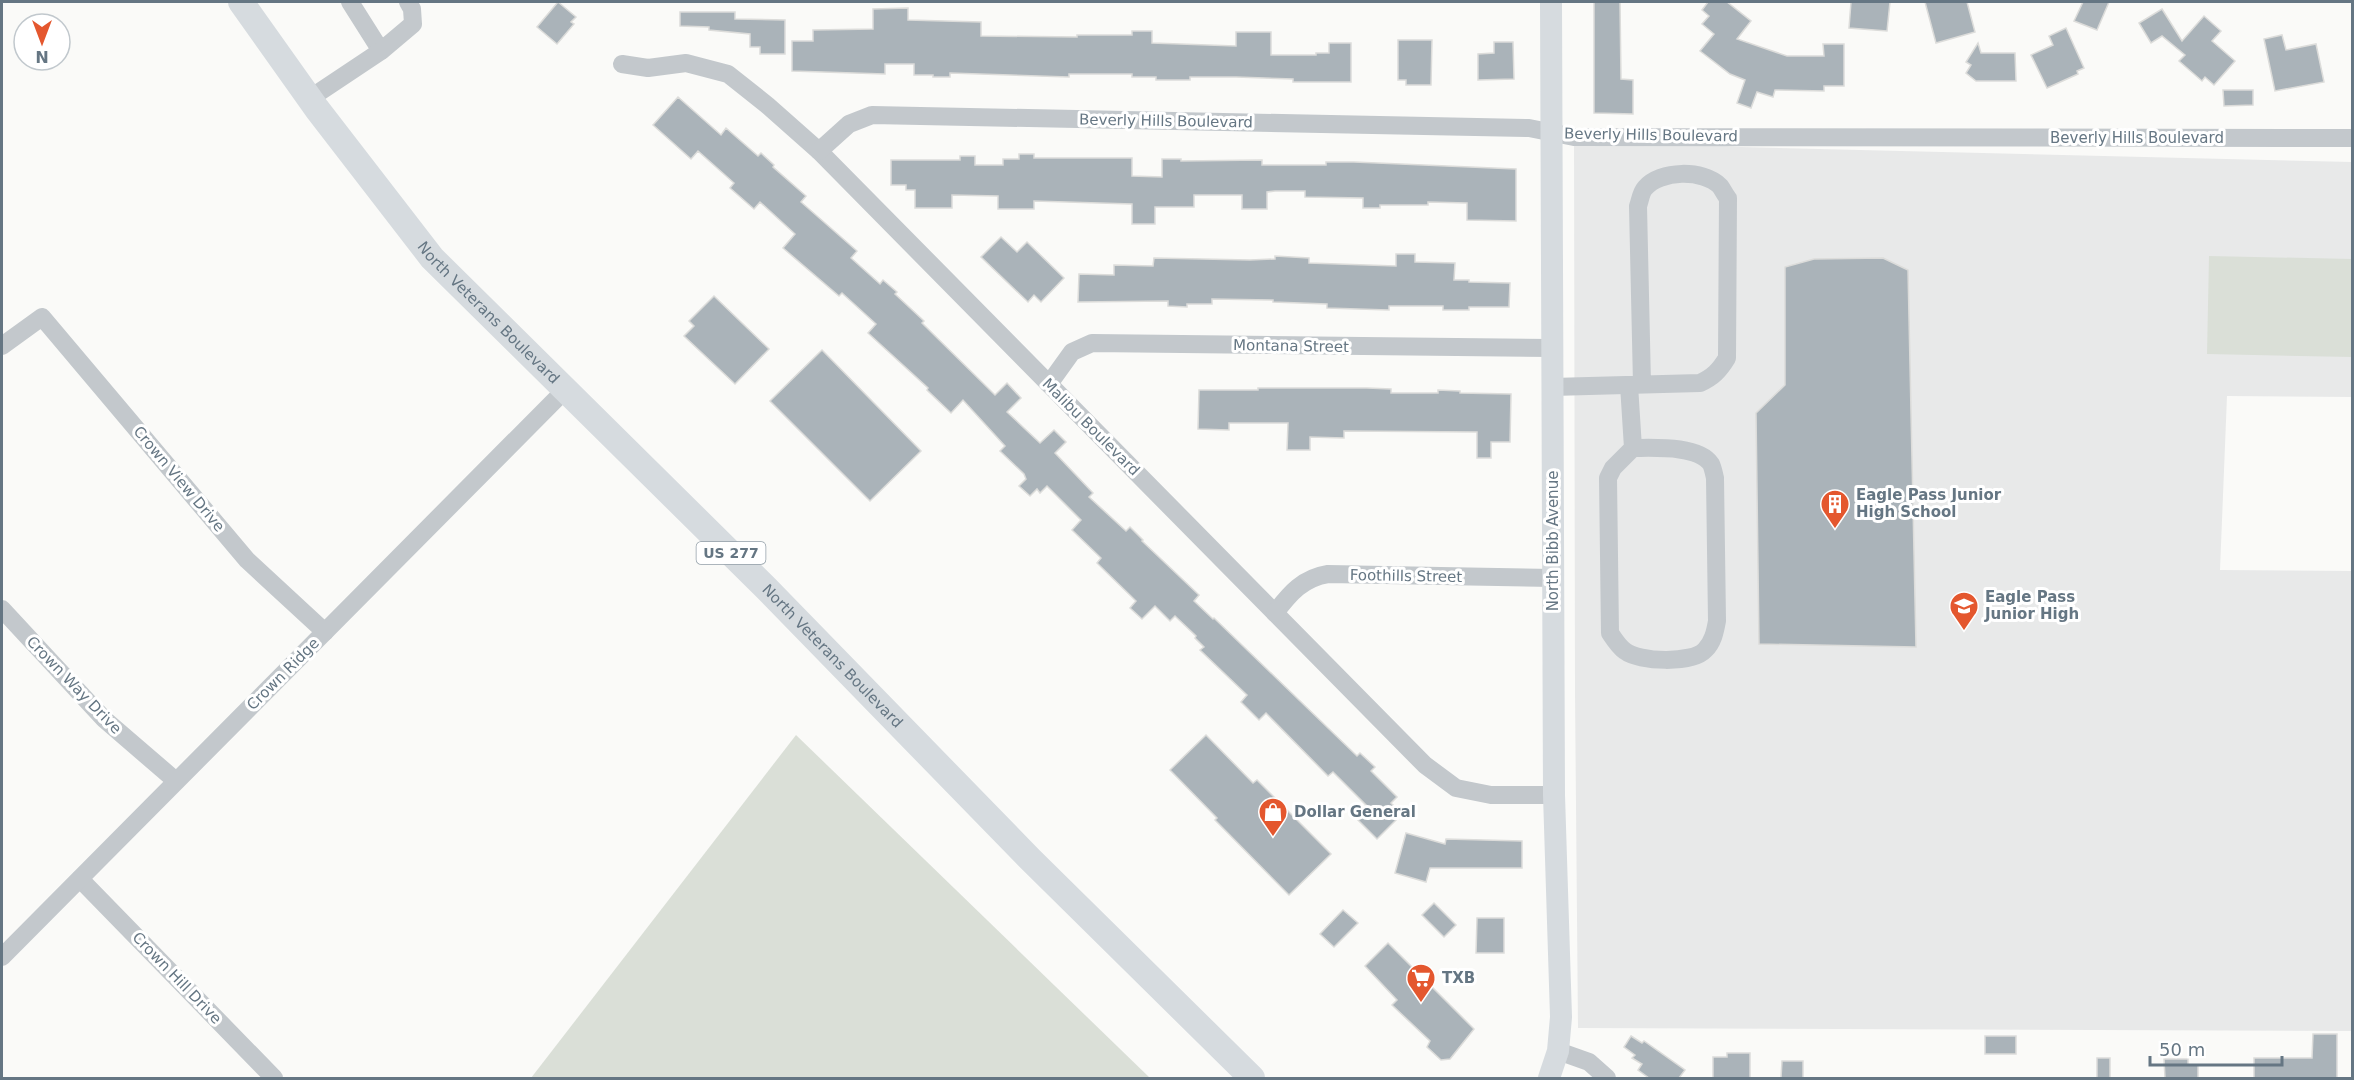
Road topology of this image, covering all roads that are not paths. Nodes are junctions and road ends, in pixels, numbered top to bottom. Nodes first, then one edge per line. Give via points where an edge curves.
1 (241, 2) edge
2 (350, 2) edge
3 (408, 2) edge
4 (1551, 2) edge
5 (381, 51) junction
6 (622, 64) dead end
7 (309, 99) junction
8 (1552, 133) junction
9 (2352, 138) edge
10 (819, 151) junction
11 (2, 346) edge
12 (1551, 348) junction
13 (1049, 384) junction
14 (1636, 385) junction
15 (1552, 387) junction
16 (565, 390) junction
17 (1633, 448) junction
18 (1553, 578) junction
19 (2, 609) edge
20 (1275, 613) junction
21 (325, 632) junction
22 (176, 781) junction
23 (1554, 795) junction
24 (80, 879) junction
25 (2, 957) edge
26 (1558, 1051) junction
27 (274, 1078) edge
28 (1252, 1078) edge
29 (1549, 1078) edge
30 (1607, 1078) edge

1 - 7 highway, North Veterans Boulevard / US 277
2 - 5 street
3 - 5 street via 413,24
4 - 8 main road, North Bibb Avenue
5 - 7 street
6 - 10 street, Malibu Boulevard via 648,68 686,63 728,74
7 - 16 highway, North Veterans Boulevard / US 277 via 432,258
8 - 9 street, Beverly Hills Boulevard via 1574,137
8 - 10 street, Beverly Hills Boulevard via 1529,128 872,115 849,124
8 - 12 main road, North Bibb Avenue
10 - 13 street, Malibu Boulevard
11 - 21 street, Crown View Drive via 42,317 247,560
12 - 13 street, Montana Street via 1092,344 1072,352
12 - 15 main road, North Bibb Avenue
13 - 20 street, Malibu Boulevard
14 - 14 street via 1700,383 1712,377 1727,358 1728,198 1709,179 1676,175 1659,178 1644,189 1638,206
14 - 15 street
14 - 17 street
15 - 18 main road, North Bibb Avenue
16 - 21 street, Crown Ridge
16 - 28 highway, North Veterans Boulevard / US 277
17 - 17 street via 1612,468 1608,478 1610,633 1624,651 1643,660 1690,658 1704,652 1714,636 1717,621 1715,478 1710,463 1697,454 1677,449
18 - 20 street, Foothills Street via 1328,574 1311,577
18 - 23 main road, North Bibb Avenue
19 - 22 street, Crown Way Drive via 104,719
20 - 23 street, Malibu Boulevard via 1425,765 1456,788 1491,795
21 - 22 street, Crown Ridge
22 - 24 street, Crown Ridge
23 - 26 main road, North Bibb Avenue via 1561,1017
24 - 25 street, Crown Ridge
24 - 27 street, Crown Hill Drive
26 - 29 main road, North Bibb Avenue
26 - 30 street via 1589,1062

